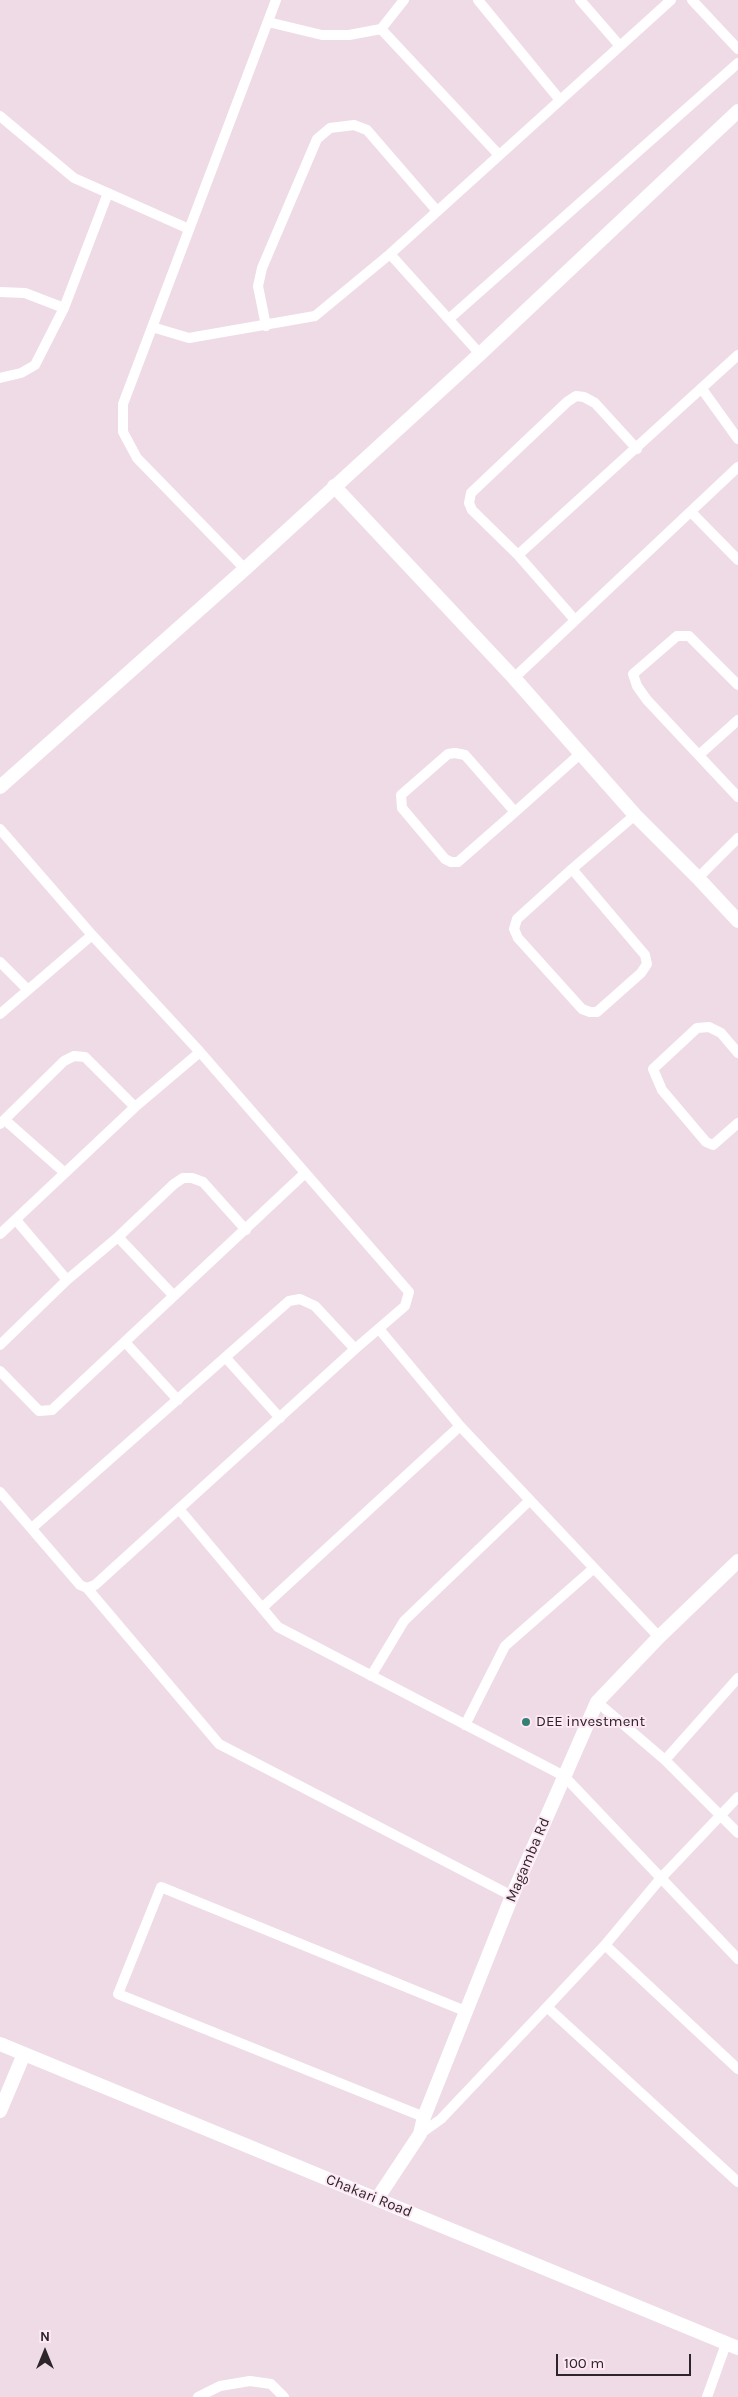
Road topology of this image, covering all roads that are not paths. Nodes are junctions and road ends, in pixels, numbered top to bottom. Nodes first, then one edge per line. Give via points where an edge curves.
1 (276, 0) edge
2 (404, 0) edge
3 (478, 0) edge
4 (580, 0) edge
5 (671, 0) edge
6 (692, 0) edge
7 (268, 22) junction
8 (381, 29) junction
9 (620, 46) junction
10 (738, 49) edge
11 (738, 63) edge
12 (560, 100) junction
13 (738, 111) edge
14 (0, 116) edge
15 (499, 155) junction
16 (108, 193) junction
17 (437, 211) junction
18 (189, 229) junction
19 (390, 254) junction
20 (0, 292) edge
21 (64, 308) junction
22 (450, 318) junction
23 (266, 326) junction
24 (152, 327) junction
25 (480, 354) junction
26 (738, 355) edge
27 (0, 378) edge
28 (702, 389) junction
29 (738, 439) edge
30 (637, 449) junction
31 (738, 467) edge
32 (334, 486) junction
33 (691, 512) junction
34 (518, 555) junction
35 (738, 560) edge
36 (245, 569) junction
37 (575, 620) junction
38 (514, 678) junction
39 (738, 685) edge
40 (738, 720) edge
41 (580, 754) junction
42 (700, 754) junction
43 (0, 787) edge
44 (738, 797) edge
45 (515, 812) junction
46 (635, 815) junction
47 (0, 829) edge
48 (738, 838) edge
49 (572, 869) junction
50 (698, 878) junction
51 (738, 921) edge
52 (92, 935) junction
53 (0, 962) edge
54 (27, 989) junction
55 (0, 1014) edge
56 (200, 1052) junction
57 (738, 1053) edge
58 (135, 1107) junction
59 (2, 1122) edge
60 (738, 1123) edge
61 (65, 1173) junction
62 (304, 1174) junction
63 (16, 1220) junction
64 (246, 1230) junction
65 (0, 1234) edge
66 (118, 1237) junction
67 (67, 1280) junction
68 (173, 1295) junction
69 (379, 1329) junction
70 (125, 1342) junction
71 (0, 1345) edge
72 (355, 1349) junction
73 (226, 1358) junction
74 (0, 1371) edge
75 (178, 1400) junction
76 (280, 1418) junction
77 (460, 1426) junction
78 (0, 1492) edge
79 (530, 1500) junction
80 (179, 1509) junction
81 (32, 1528) junction
82 (738, 1561) edge
83 (594, 1568) junction
84 (86, 1588) junction
85 (262, 1608) junction
86 (659, 1637) junction
87 (371, 1676) junction
88 (738, 1678) edge
89 (596, 1702) junction
90 (465, 1725) junction
91 (665, 1760) junction
92 (564, 1776) junction
93 (738, 1797) edge
94 (720, 1816) junction
95 (738, 1833) edge
96 (661, 1878) junction
97 (512, 1896) junction
98 (605, 1945) junction
99 (738, 1959) edge
100 (547, 2008) junction
101 (465, 2012) junction
102 (0, 2044) edge
103 (24, 2054) junction
104 (738, 2069) edge
105 (0, 2110) edge
106 (424, 2117) junction
107 (420, 2134) junction
108 (738, 2182) edge
109 (377, 2199) junction
110 (732, 2346) edge
111 (198, 2397) edge
112 (284, 2397) edge
113 (707, 2397) edge

1 - 7 street
2 - 8 street
3 - 12 street
4 - 9 street
5 - 9 street
6 - 10 street
7 - 8 street via 322,35 349,35
7 - 18 street
8 - 15 street
9 - 12 street
11 - 22 street
12 - 15 street
13 - 25 street
14 - 16 street via 74,178
15 - 17 street
16 - 18 street
16 - 21 street
17 - 19 street
17 - 23 street via 367,130 354,125 330,128 317,139 262,268 258,286
18 - 24 street
19 - 22 street
19 - 23 street via 315,316
20 - 21 street via 25,293
21 - 27 street via 35,365 21,374
22 - 25 street
23 - 24 street via 189,338
24 - 36 street via 123,404 123,432 137,458
25 - 32 street
26 - 28 street
28 - 29 street
28 - 30 street
30 - 34 street
30 - 34 street via 595,403 576,396 567,402 471,493 469,503 472,510
31 - 33 street
32 - 36 street
32 - 38 street
33 - 35 street
33 - 37 street
34 - 37 street
36 - 43 street
37 - 38 street
38 - 41 street
39 - 42 street via 689,636 677,636 633,674 646,700
40 - 42 street
41 - 45 street
41 - 46 street
42 - 44 street
45 - 45 street via 458,862 451,862 402,808 401,795 448,754 455,752 465,755
46 - 49 street
46 - 50 street
47 - 52 street
48 - 50 street
49 - 49 street via 517,919 514,929 518,938 582,1009 597,1012 647,964 645,955
50 - 51 street
52 - 54 street
52 - 56 street
53 - 54 street
54 - 55 street
56 - 58 street
56 - 62 street
57 - 60 street via 721,1033 708,1027 697,1028 653,1069 662,1090 706,1142 714,1145
58 - 59 street via 85,1057 74,1056
58 - 61 street
59 - 61 street
61 - 63 street
62 - 64 street
62 - 69 street via 409,1292 405,1306
63 - 65 street
63 - 67 street
64 - 66 street via 203,1182 183,1178
64 - 68 street
66 - 67 street
66 - 68 street
67 - 71 street
68 - 70 street
69 - 72 street
69 - 77 street
70 - 74 street via 52,1410 39,1411
70 - 75 street
72 - 73 street via 314,1306 300,1299 290,1301
72 - 76 street
73 - 75 street
73 - 76 street
75 - 81 street
76 - 80 street
77 - 79 street
77 - 85 street
78 - 81 street
79 - 83 street
79 - 87 street via 404,1621
80 - 84 street via 95,1585
80 - 85 street
81 - 84 street via 80,1586
82 - 86 street, Magamba Rd
83 - 86 street
83 - 90 street via 505,1646
84 - 97 street via 219,1744
85 - 87 street via 278,1627
86 - 89 street, Magamba Rd
87 - 90 street
88 - 91 street
89 - 91 street
89 - 92 street, Magamba Rd
90 - 92 street
91 - 94 street
92 - 96 street
92 - 97 street, Magamba Rd
93 - 94 street
94 - 95 street
94 - 96 street
96 - 98 street
96 - 99 street
97 - 101 street, Magamba Rd
98 - 100 street
98 - 104 street
100 - 107 street via 442,2119
100 - 108 street
101 - 106 street, Magamba Rd
101 - 106 street via 161,1887 118,1994
102 - 103 street, Chakari Road
103 - 105 street
103 - 109 street, Chakari Road
106 - 107 street, Magamba Rd
107 - 109 street, Magamba Rd
109 - 110 street, Chakari Road
110 - 113 street
111 - 112 street via 220,2386 250,2381 271,2384

